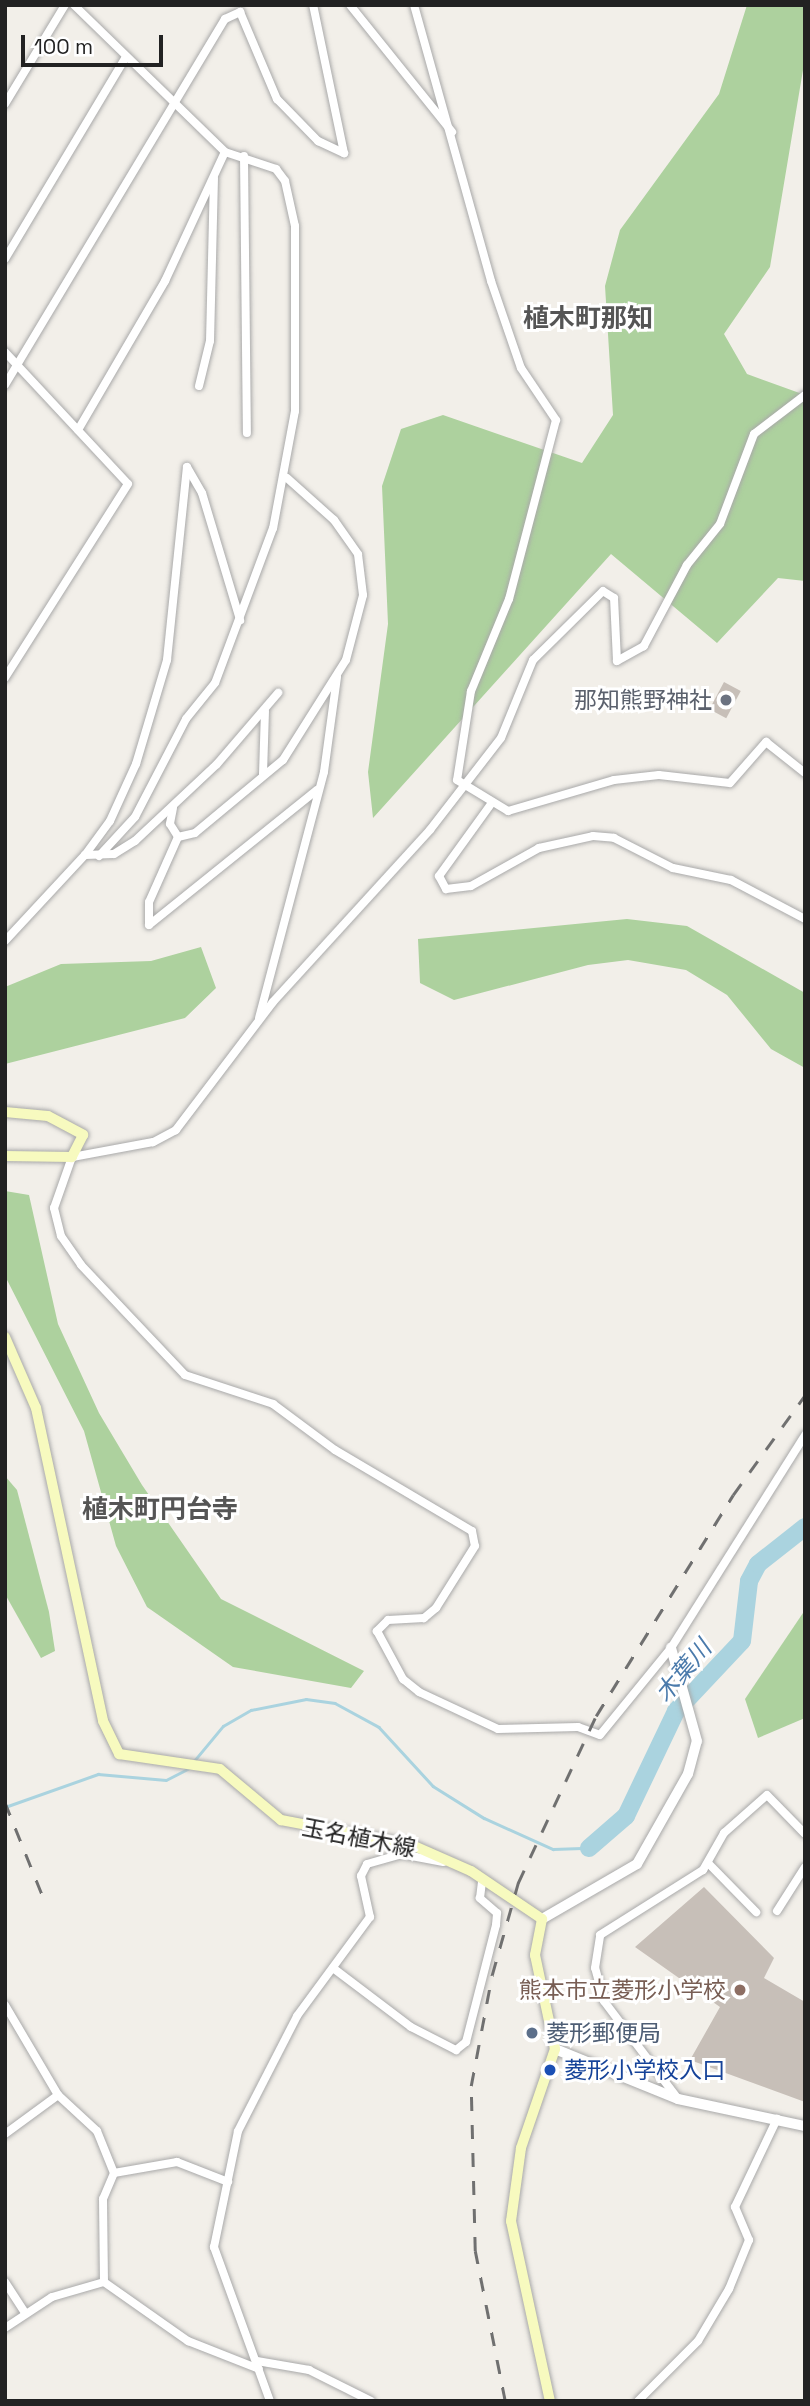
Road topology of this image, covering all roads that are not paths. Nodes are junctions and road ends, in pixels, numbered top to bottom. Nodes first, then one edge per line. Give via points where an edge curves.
1 (65, 5) edge
2 (74, 5) edge
3 (313, 5) edge
4 (350, 5) edge
5 (414, 5) edge
6 (126, 57) junction
7 (174, 103) junction
8 (5, 104) edge
9 (452, 132) junction
10 (225, 152) junction
11 (244, 156) junction
12 (214, 175) junction
13 (5, 260) edge
14 (5, 352) edge
15 (17, 365) junction
16 (5, 385) edge
17 (199, 386) dead end
18 (805, 395) edge
19 (78, 430) junction
20 (247, 433) dead end
21 (287, 478) junction
22 (240, 621) junction
23 (337, 677) junction
24 (5, 678) edge
25 (278, 693) dead end
26 (265, 711) junction
27 (805, 773) edge
28 (263, 774) junction
29 (463, 782) junction
30 (318, 789) junction
31 (491, 803) junction
32 (173, 808) junction
33 (178, 836) junction
34 (85, 855) junction
35 (99, 856) junction
36 (805, 919) edge
37 (5, 941) edge
38 (259, 1019) junction
39 (5, 1111) edge
40 (5, 1156) edge
41 (72, 1157) junction
42 (5, 1336) edge
43 (805, 1435) edge
44 (671, 1648) junction
45 (805, 1834) edge
46 (453, 1863) junction
47 (708, 1863) junction
48 (805, 1867) edge
49 (482, 1881) junction
50 (777, 1911) dead end
51 (756, 1912) dead end
52 (542, 1919) junction
53 (333, 1968) junction
54 (5, 2005) edge
55 (555, 2049) junction
56 (58, 2095) junction
57 (678, 2099) junction
58 (777, 2119) junction
59 (805, 2126) edge
60 (5, 2134) edge
61 (114, 2173) junction
62 (228, 2182) junction
63 (5, 2282) edge
64 (104, 2282) junction
65 (25, 2313) junction
66 (5, 2328) edge
67 (258, 2365) junction
68 (270, 2401) edge
69 (371, 2401) edge
70 (550, 2401) edge
71 (638, 2401) edge

1 - 8 street
2 - 6 street
3 - 7 street via 344,153 318,141 277,99 240,12 216,27
4 - 9 street
5 - 9 street
6 - 7 street
6 - 13 street
7 - 10 street
7 - 15 street
9 - 29 street via 521,368 556,420 509,599 471,691 456,775
10 - 11 street
10 - 12 street
11 - 20 street
11 - 21 street via 276,169 285,181 295,226 298,335
12 - 17 street via 210,341
12 - 19 street via 165,281
14 - 15 street
15 - 16 street
15 - 19 street
18 - 29 street via 754,434 720,524 687,565 644,646 617,661 614,598 603,592 533,660 501,738
19 - 24 street via 128,484
21 - 22 street
21 - 23 street via 334,520 358,554 363,595
22 - 34 street via 202,493 187,467 164,673 136,764 110,821
22 - 35 street via 215,683 186,719 135,817
23 - 28 street via 283,760
23 - 30 street via 335,719
25 - 26 street
26 - 28 street
26 - 32 street
27 - 31 street via 766,742 730,783 659,775 614,780 522,810
28 - 33 street via 195,834
29 - 31 street
29 - 38 street via 404,860
30 - 33 street via 149,925 149,902
30 - 38 street
31 - 36 street via 439,876 446,889 471,886 539,848 593,836 614,838 673,868 731,880
32 - 33 street via 170,824
32 - 35 street via 126,848
34 - 35 street
34 - 37 street
38 - 41 street via 165,1138
39 - 41 main road via 75,1126 83,1143
40 - 41 main road
41 - 44 street via 54,1208 61,1236 107,1297 186,1375 272,1404 335,1450 472,1531 475,1546 436,1608 424,1618 381,1623 377,1631 403,1679 419,1692 498,1729 578,1727 600,1735
42 - 46 main road, 玉名植木線 via 36,1408 113,1747 131,1759 192,1760 220,1769 299,1828 389,1840
43 - 44 street
44 - 52 street via 697,1741 688,1774 637,1864
45 - 47 street via 767,1795 724,1833
46 - 49 main road, 玉名植木線
46 - 53 street via 401,1854 367,1864 361,1876 370,1917
47 - 51 street
47 - 57 street via 600,1935 596,1951 604,2001
48 - 50 street
49 - 52 main road, 玉名植木線
49 - 53 street via 480,1898 497,1913 496,1925 466,2042 456,2050 411,2027
52 - 55 main road via 535,1955
53 - 62 street via 266,2072 238,2131
54 - 56 street
55 - 57 street
55 - 70 main road via 521,2148 512,2208 513,2247
56 - 60 street
56 - 61 street via 97,2132
57 - 58 street
58 - 59 street
58 - 71 street via 735,2207 749,2240 729,2289 698,2341
61 - 62 street via 177,2162
61 - 64 street via 103,2199
62 - 67 street via 214,2247
63 - 65 street
64 - 65 street
64 - 67 street via 188,2341
65 - 66 street
67 - 68 street
67 - 69 street via 309,2370

